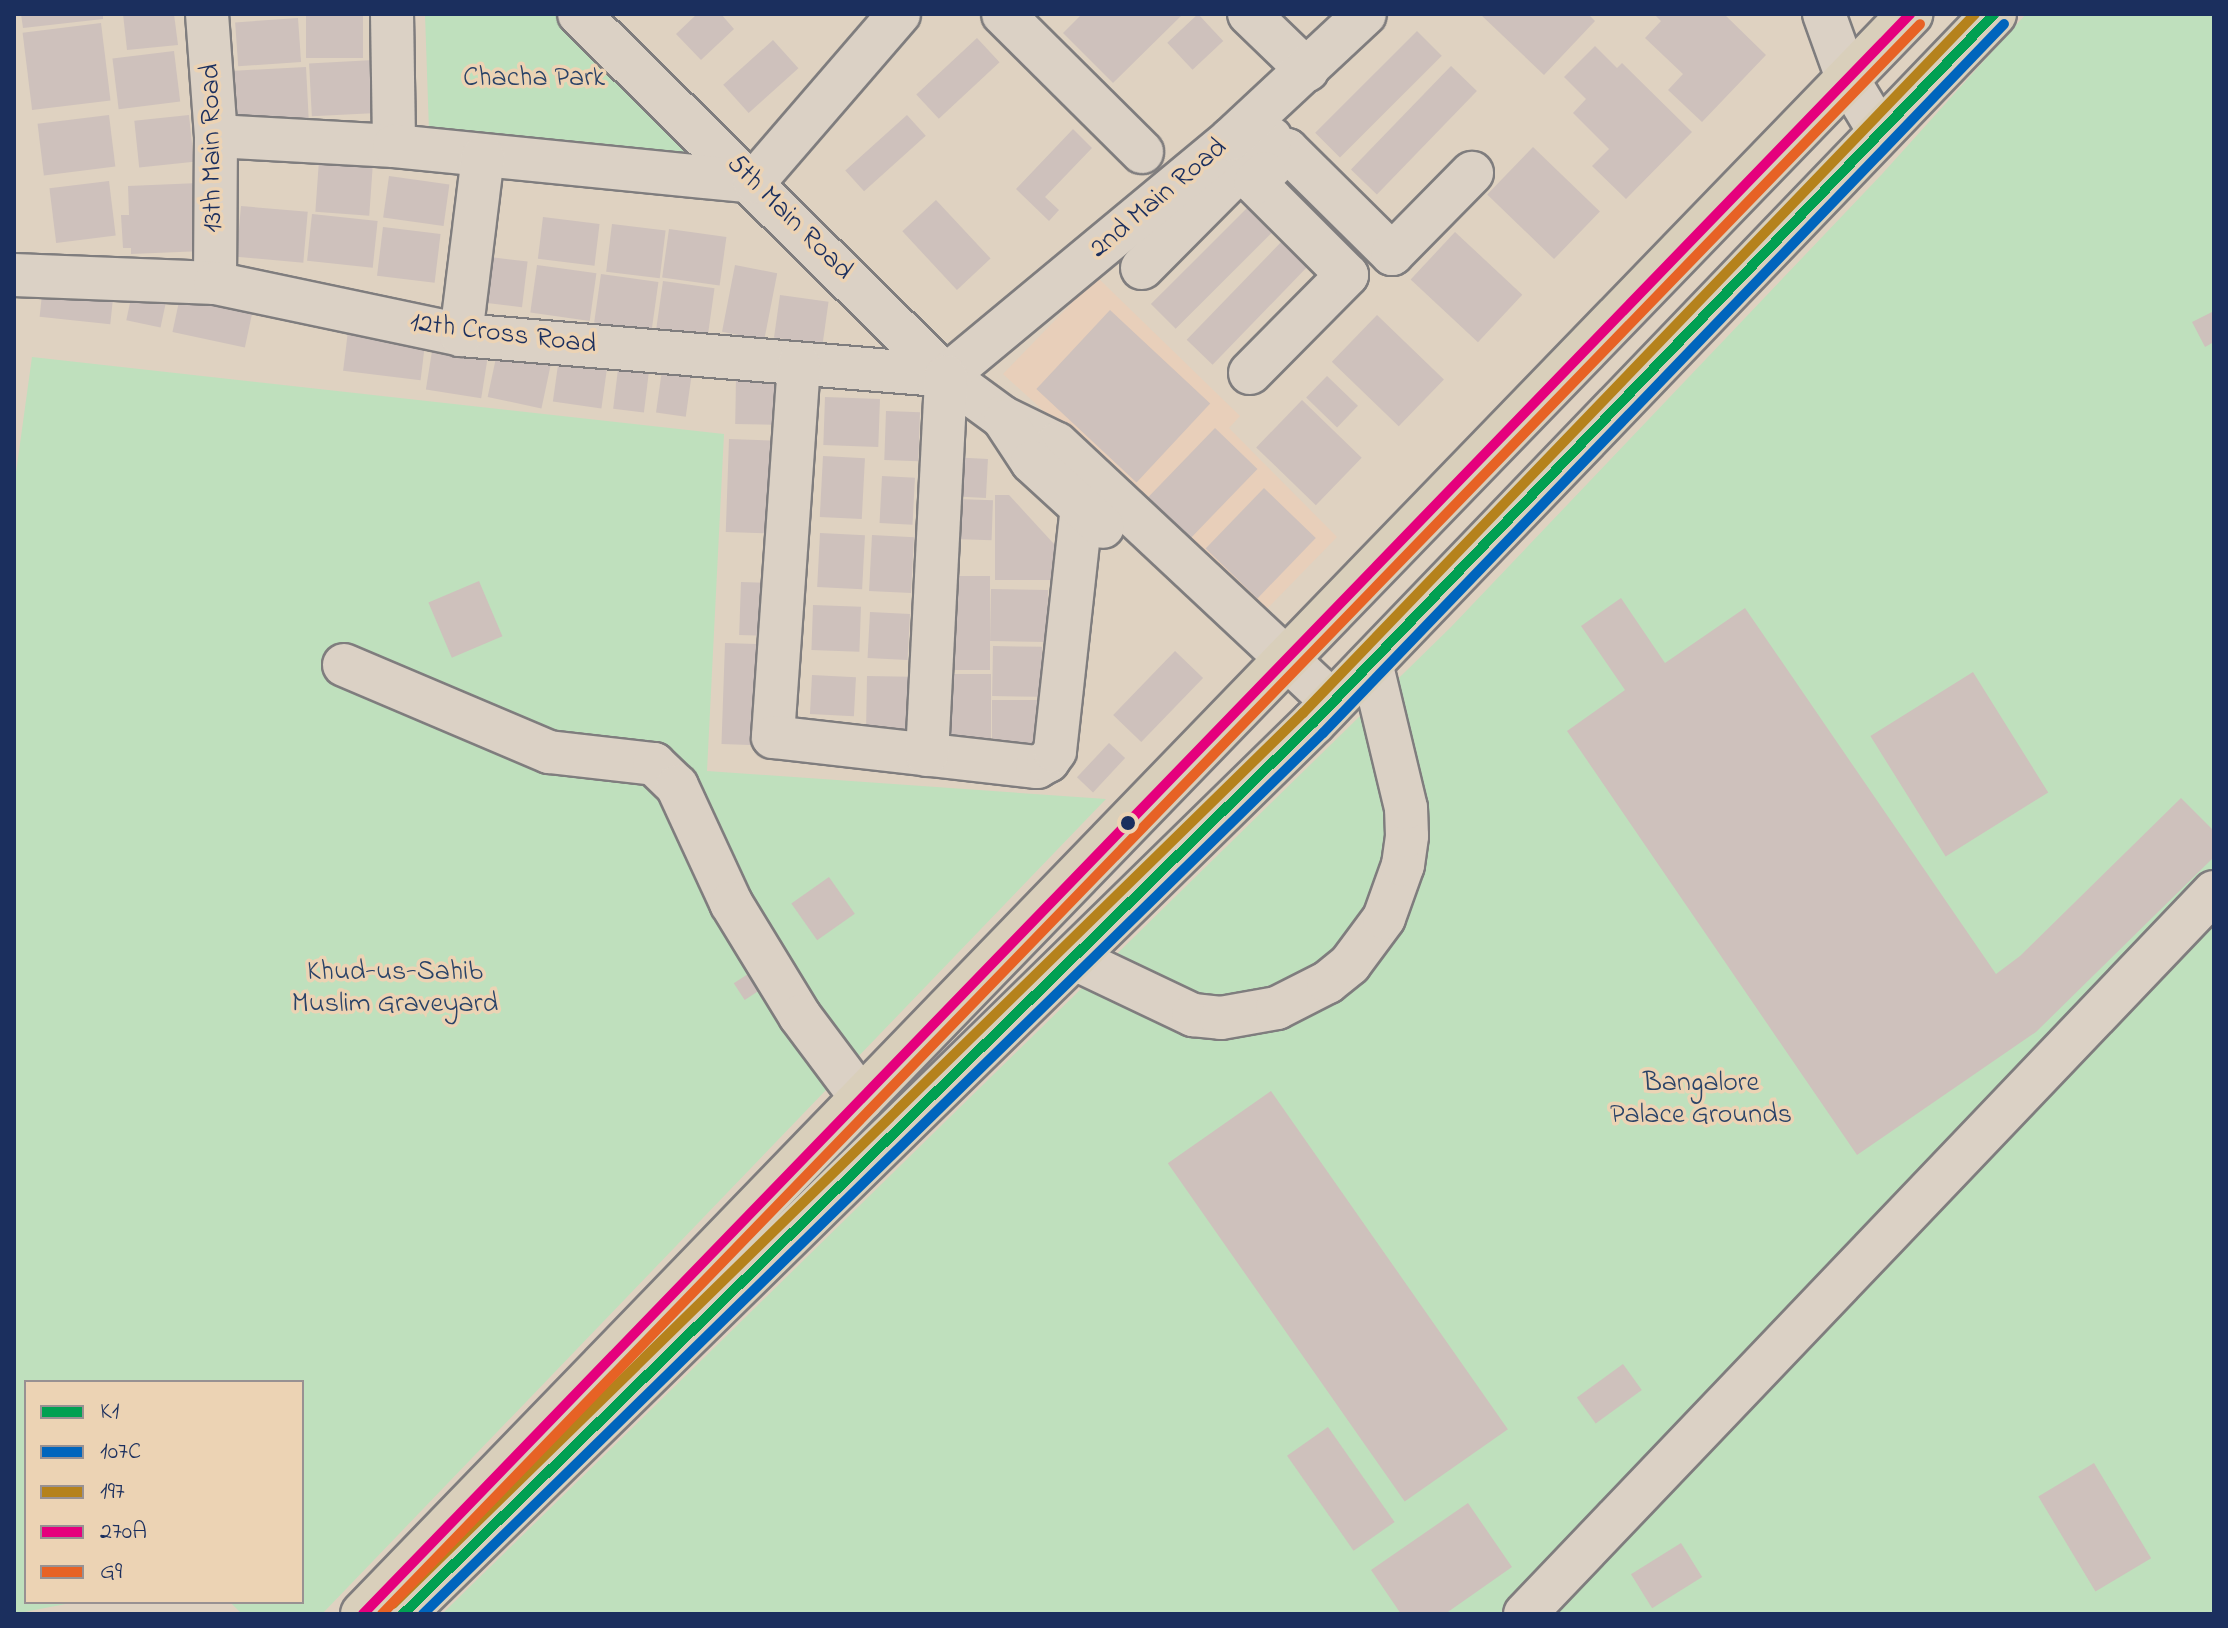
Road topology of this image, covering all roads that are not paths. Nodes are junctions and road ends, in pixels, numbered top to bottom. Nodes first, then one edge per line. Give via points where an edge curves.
1 (207, 14) edge
2 (392, 14) edge
3 (579, 14) edge
4 (1003, 14) edge
5 (1249, 14) edge
6 (1824, 14) edge
7 (1910, 14) edge
8 (1994, 14) edge
9 (896, 15) edge
10 (1368, 25) edge
11 (1307, 70) junction
12 (1847, 78) junction
13 (1879, 131) junction
14 (216, 136) junction
15 (394, 146) junction
16 (1142, 152) dead end
17 (483, 156) junction
18 (1248, 157) junction
19 (1472, 173) dead end
20 (754, 182) junction
21 (1142, 268) dead end
22 (14, 275) edge
23 (215, 283) junction
24 (461, 335) junction
25 (799, 364) junction
26 (1250, 373) dead end
27 (946, 376) junction
28 (1002, 417) junction
29 (1082, 508) junction
30 (1371, 662) junction
31 (344, 665) dead end
32 (1277, 668) junction
33 (1323, 713) junction
34 (927, 755) junction
35 (2214, 892) edge
36 (1075, 959) junction
37 (862, 1099) junction
38 (363, 1614) edge
39 (403, 1614) edge
40 (1525, 1614) edge

1 - 14 street, 13th Main Road
2 - 15 street
3 - 20 street, 5th Main Road
4 - 16 street
5 - 11 street
6 - 12 street
7 - 12 main road
8 - 13 main road
9 - 20 street
10 - 11 street, 2nd Main Road
10 - 18 street
11 - 18 street, 2nd Main Road
12 - 13 street
12 - 32 main road
13 - 30 main road
14 - 15 street
14 - 23 street, 13th Main Road
15 - 17 street
17 - 20 street
17 - 24 street
18 - 19 street via 1287,150 1392,254
18 - 21 street
18 - 26 street via 1255,183 1347,275
18 - 27 street, 2nd Main Road
20 - 27 street, 5th Main Road
22 - 23 street, 12th Cross Road
23 - 24 street, 12th Cross Road
24 - 25 street, 12th Cross Road
25 - 27 street, 12th Cross Road
25 - 34 street via 773,737
27 - 28 street, 5th Main Road
27 - 34 street
28 - 29 street, 5th Main Road via 1032,462
28 - 32 street, 5th Main Road via 1057,444
29 - 32 street, 5th Main Road
29 - 34 street via 1055,751 1037,767
30 - 33 main road
30 - 36 street via 1406,808 1407,836 1396,892 1350,964 1304,997 1277,1008 1221,1018 1193,1015
31 - 37 street via 549,752 654,764 677,786 731,903 792,1003
32 - 33 street
32 - 37 main road
33 - 36 main road
35 - 40 street
36 - 39 main road
37 - 38 main road

